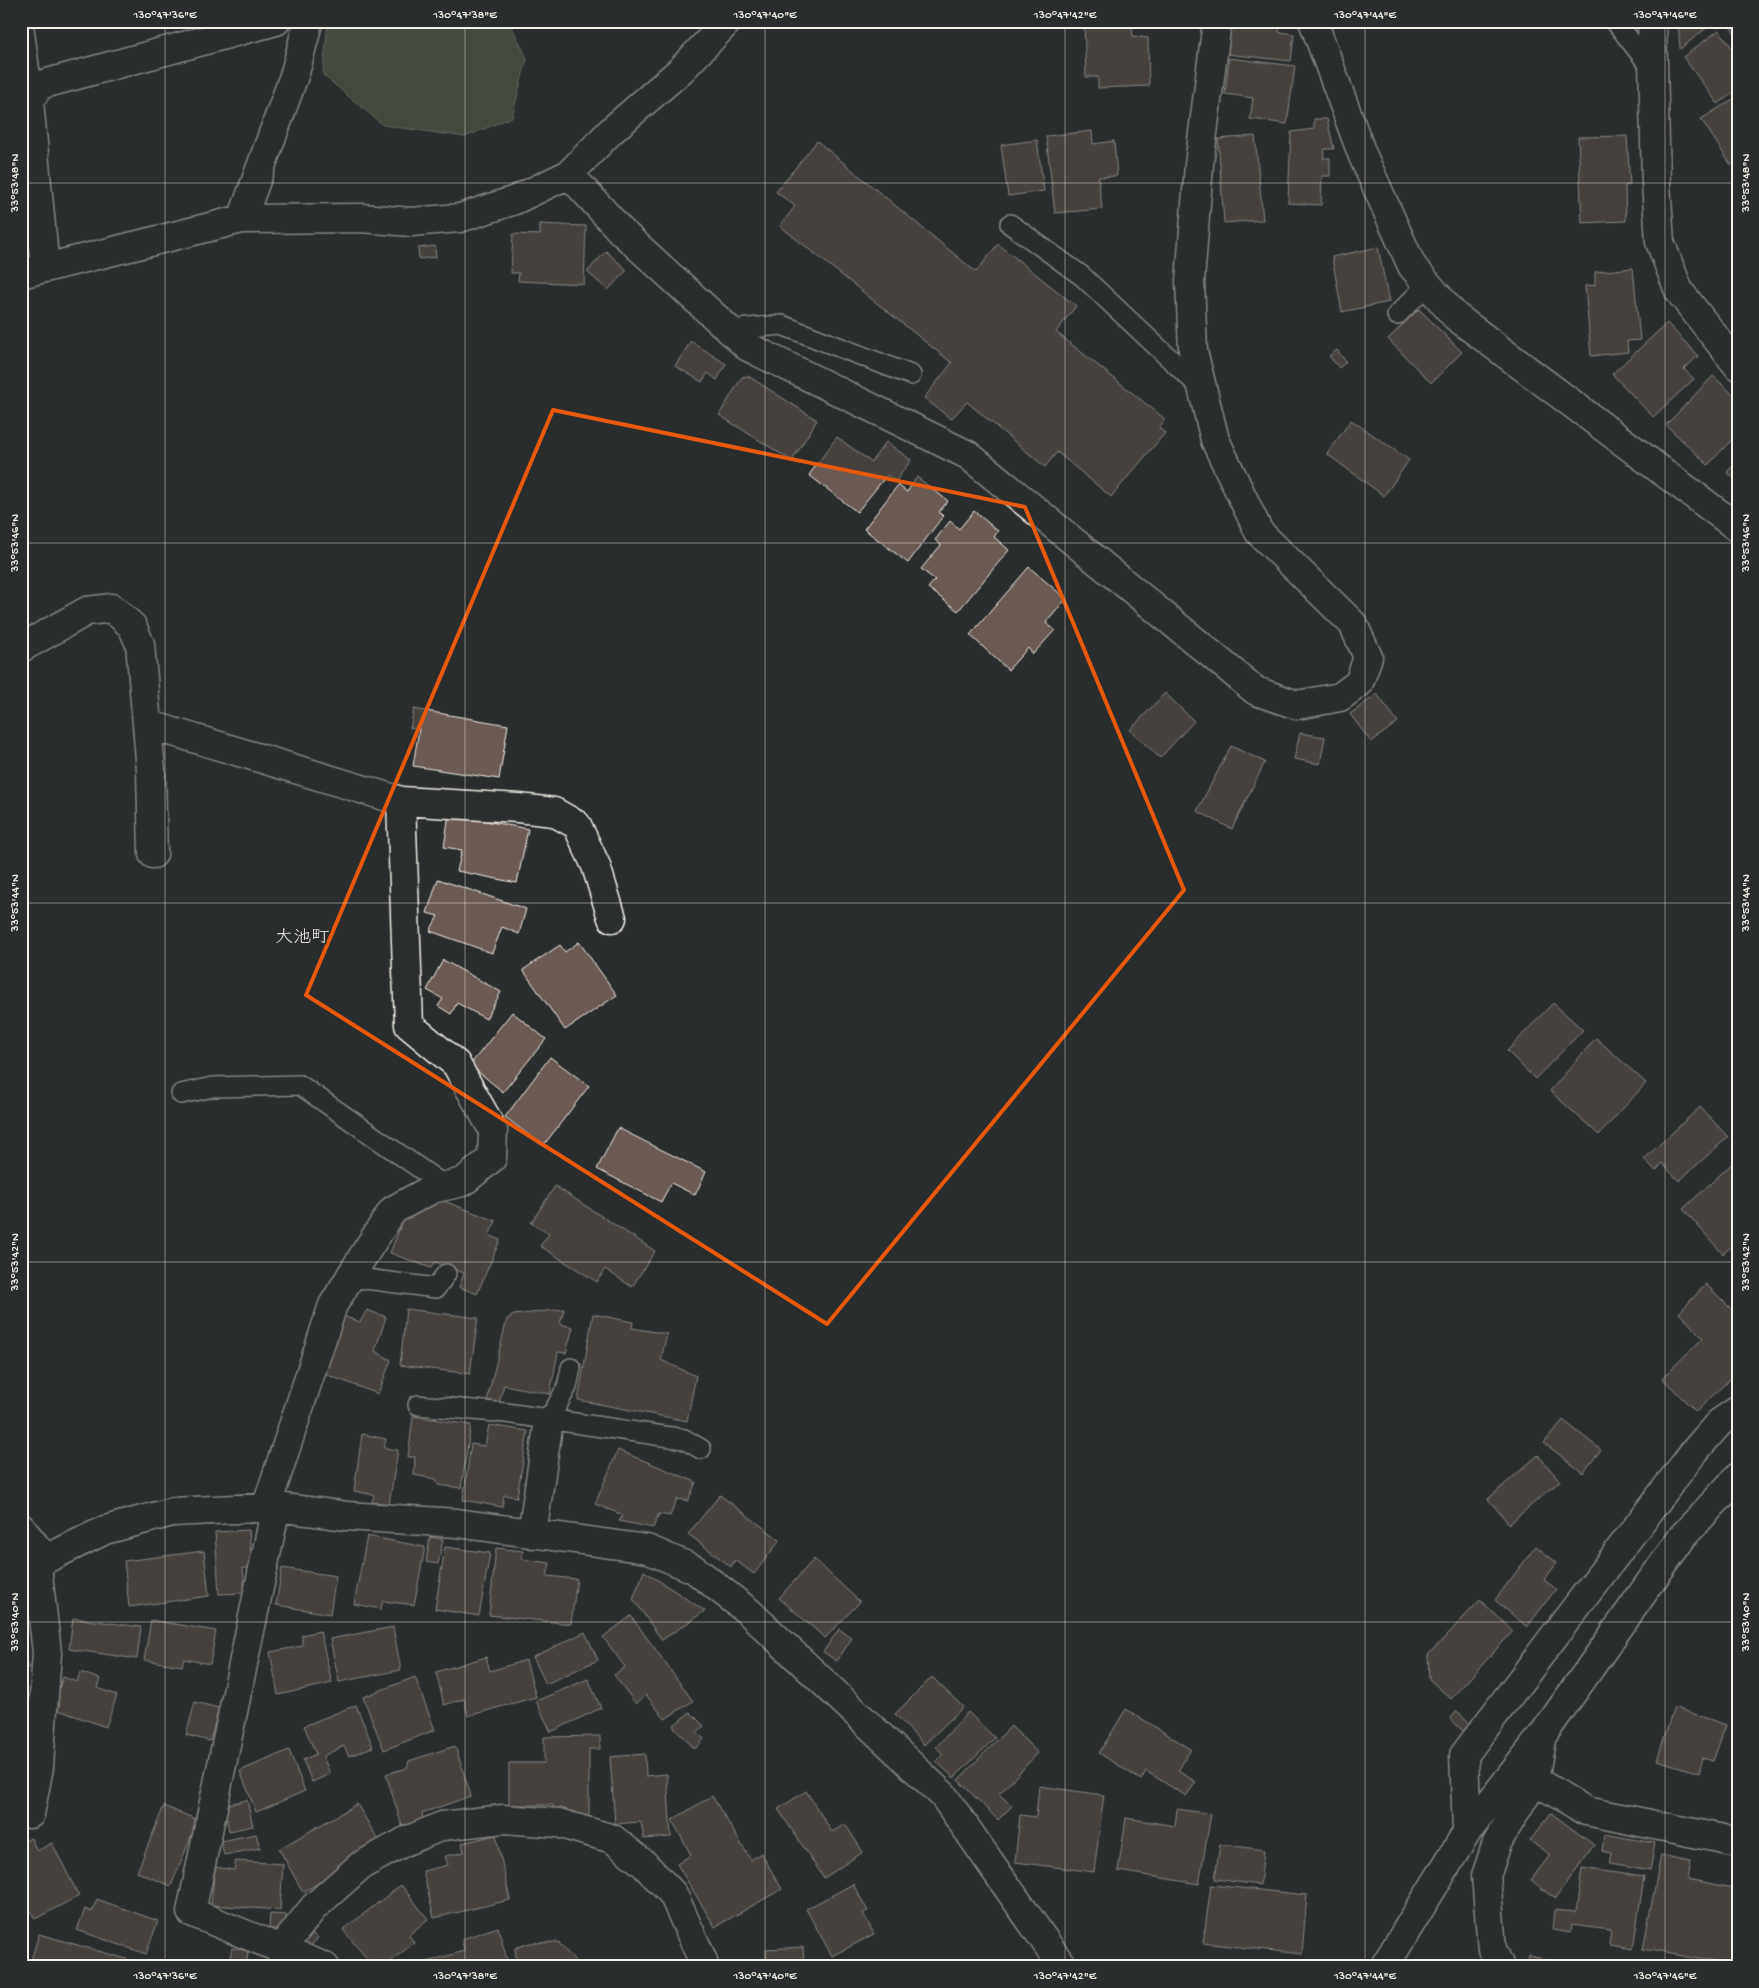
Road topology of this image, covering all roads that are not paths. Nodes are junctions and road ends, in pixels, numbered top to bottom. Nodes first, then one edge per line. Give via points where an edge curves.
1 (23, 21) edge
2 (276, 21) edge
3 (304, 21) edge
4 (728, 21) edge
5 (1217, 21) edge
6 (1313, 21) edge
7 (1615, 21) edge
8 (1652, 21) edge
9 (1653, 70) junction
10 (34, 95) junction
11 (568, 174) junction
12 (242, 219) junction
13 (1010, 224) dead end
14 (33, 271) edge
15 (1428, 284) junction
16 (1397, 315) dead end
17 (730, 330) junction
18 (1738, 366) edge
19 (911, 375) dead end
20 (1203, 390) junction
21 (1738, 528) edge
22 (21, 648) edge
23 (147, 724) junction
24 (401, 801) junction
25 (153, 854) dead end
26 (612, 918) dead end
27 (181, 1094) dead end
28 (445, 1186) junction
29 (446, 1274) dead end
30 (350, 1276) junction
31 (571, 1368) dead end
32 (418, 1405) dead end
33 (1738, 1410) edge
34 (549, 1420) junction
35 (701, 1449) dead end
36 (1738, 1476) edge
37 (271, 1507) junction
38 (21, 1528) edge
39 (532, 1534) junction
40 (35, 1567) edge
41 (1542, 1736) junction
42 (1534, 1780) junction
43 (30, 1814) dead end
44 (1467, 1832) junction
45 (1738, 1842) edge
46 (281, 1949) junction
47 (325, 1967) edge
48 (703, 1967) edge
49 (1063, 1967) edge
50 (1384, 1967) edge
51 (1500, 1967) edge

1 - 10 lane
2 - 10 street via 40,85
3 - 12 street via 308,23 295,73
4 - 11 street via 681,70 611,131
5 - 20 street via 1199,165 1190,281 1193,351
6 - 15 street via 1362,154 1412,266
7 - 9 lane
8 - 9 street
9 - 18 street via 1660,242 1679,291
10 - 14 street via 29,101
11 - 12 street via 514,200 460,218 411,222 361,218
11 - 17 street via 622,231
12 - 14 street
13 - 20 lane via 1082,276
15 - 16 lane
15 - 21 street via 1455,316
17 - 19 lane via 782,325
17 - 20 street via 748,347 968,455 1256,691 1297,705 1340,697 1359,683 1368,658 1353,624 1259,532 1216,440
22 - 23 street via 87,611 112,608 132,626 140,644
23 - 24 street
23 - 25 street
24 - 26 street via 554,812 577,825 596,866
24 - 28 street via 409,1025 456,1064 493,1130 492,1158 463,1182
27 - 28 lane via 213,1087 300,1086
28 - 30 street via 432,1189 393,1210
29 - 30 lane via 436,1288
30 - 37 street via 333,1305
31 - 34 lane via 568,1387
32 - 34 lane
33 - 44 street via 1719,1423 1693,1453 1464,1755
34 - 35 lane via 684,1439
34 - 39 street
36 - 41 street via 1682,1536
37 - 39 street via 457,1523
37 - 40 street via 172,1512 105,1530
37 - 46 street via 191,1912
38 - 40 street
39 - 49 street via 647,1549 694,1569 749,1612 943,1795
40 - 43 street via 47,1653 39,1767
41 - 42 street
41 - 44 street
42 - 45 street via 1586,1811
42 - 51 street via 1497,1843 1486,1876 1492,1949
44 - 50 street
46 - 47 street
46 - 48 street via 314,1907 360,1866 442,1826 503,1819 558,1823 613,1838 673,1894

